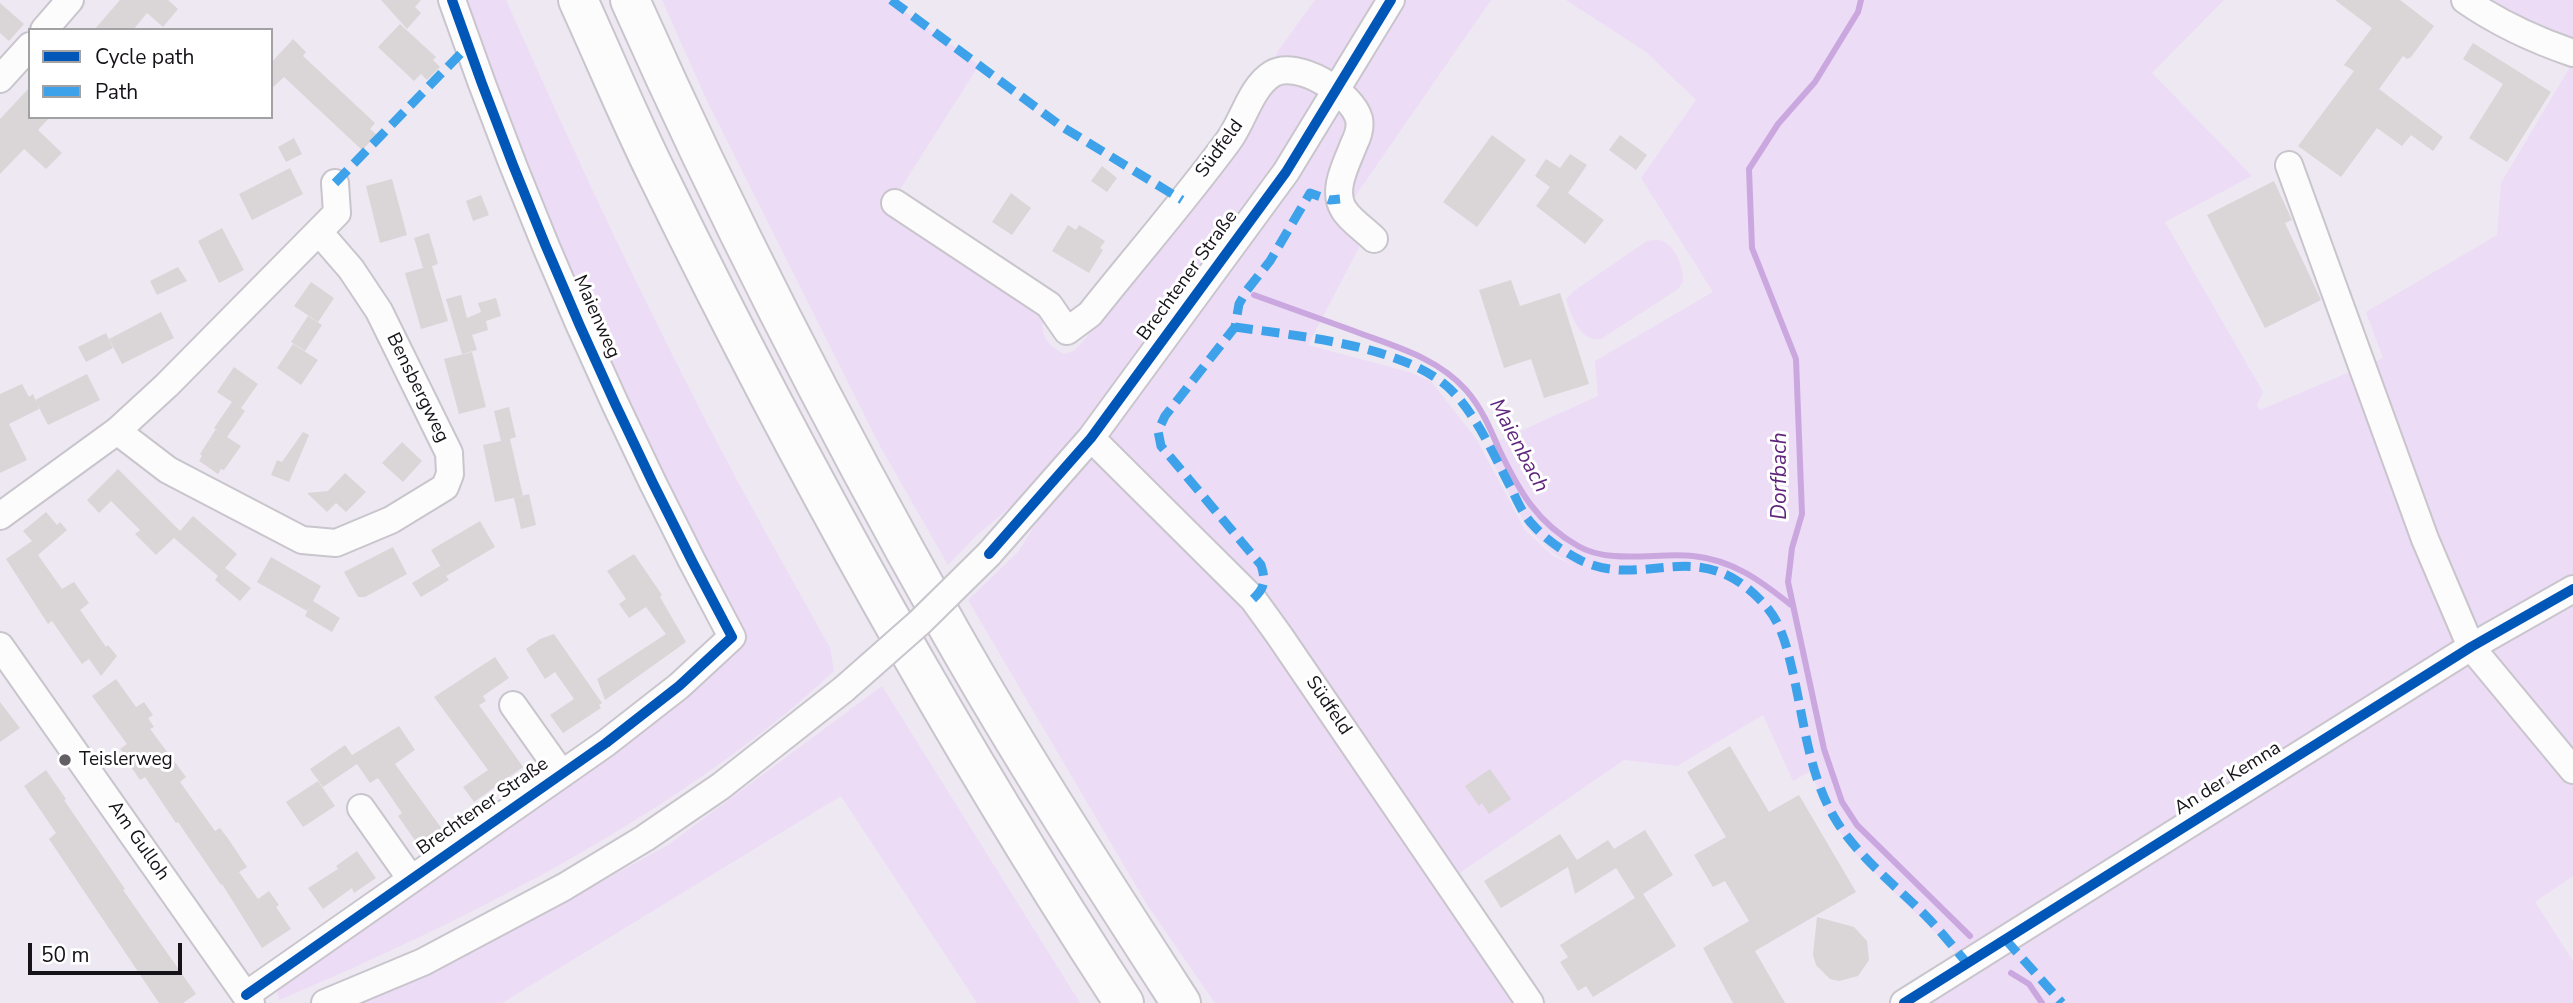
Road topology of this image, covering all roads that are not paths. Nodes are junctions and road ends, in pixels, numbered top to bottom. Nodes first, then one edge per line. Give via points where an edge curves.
1 (70, 0) edge
2 (452, 0) edge
3 (578, 0) edge
4 (631, 0) edge
5 (1391, 0) edge
6 (2465, 0) edge
7 (46, 28) edge
8 (28, 48) edge
9 (2573, 53) edge
10 (0, 79) edge
11 (1337, 90) junction
12 (2289, 164) dead end
13 (335, 183) dead end
14 (895, 203) dead end
15 (319, 232) junction
16 (1374, 239) dead end
17 (117, 431) junction
18 (1091, 438) junction
19 (0, 516) edge
20 (2573, 589) edge
21 (732, 637) joint
22 (0, 646) edge
23 (2471, 646) junction
24 (513, 705) dead end
25 (2573, 770) edge
26 (562, 774) junction
27 (361, 808) dead end
28 (411, 879) junction
29 (248, 999) edge
30 (325, 1003) edge
31 (1124, 1003) edge
32 (1181, 1003) edge
33 (1530, 1003) edge
34 (1904, 1003) edge

1 - 7 street
2 - 21 street, Maienweg via 573,314
3 - 31 highway via 657,176 811,479 938,705
4 - 32 highway via 673,97 806,366 951,634
5 - 11 street, Brechtener Straße
6 - 9 street via 2506,25
8 - 10 street
11 - 14 street, Südfeld via 1313,77 1273,73 1261,85 1231,138 1090,314 1067,331 1049,305
11 - 16 street via 1359,118 1360,131 1339,185 1340,199 1343,210
11 - 18 street, Brechtener Straße via 1286,172
12 - 23 street via 2426,538
13 - 15 street via 337,213
15 - 17 street
15 - 17 street, Bensbergweg via 379,311 449,453 445,487 391,520 336,543 302,540 168,470
17 - 19 street
18 - 30 street, Brechtener Straße, bridge via 989,554 920,622 845,689 721,786 564,887 423,961
18 - 33 street, Südfeld via 1253,600
20 - 23 street, An der Kemna
21 - 26 street, Brechtener Straße via 678,687
22 - 29 street, Am Gulloh
23 - 25 street
23 - 34 street, An der Kemna
24 - 26 street, Brechtener Straße
26 - 28 street, Brechtener Straße
27 - 28 street, Brechtener Straße
28 - 29 street, Brechtener Straße

